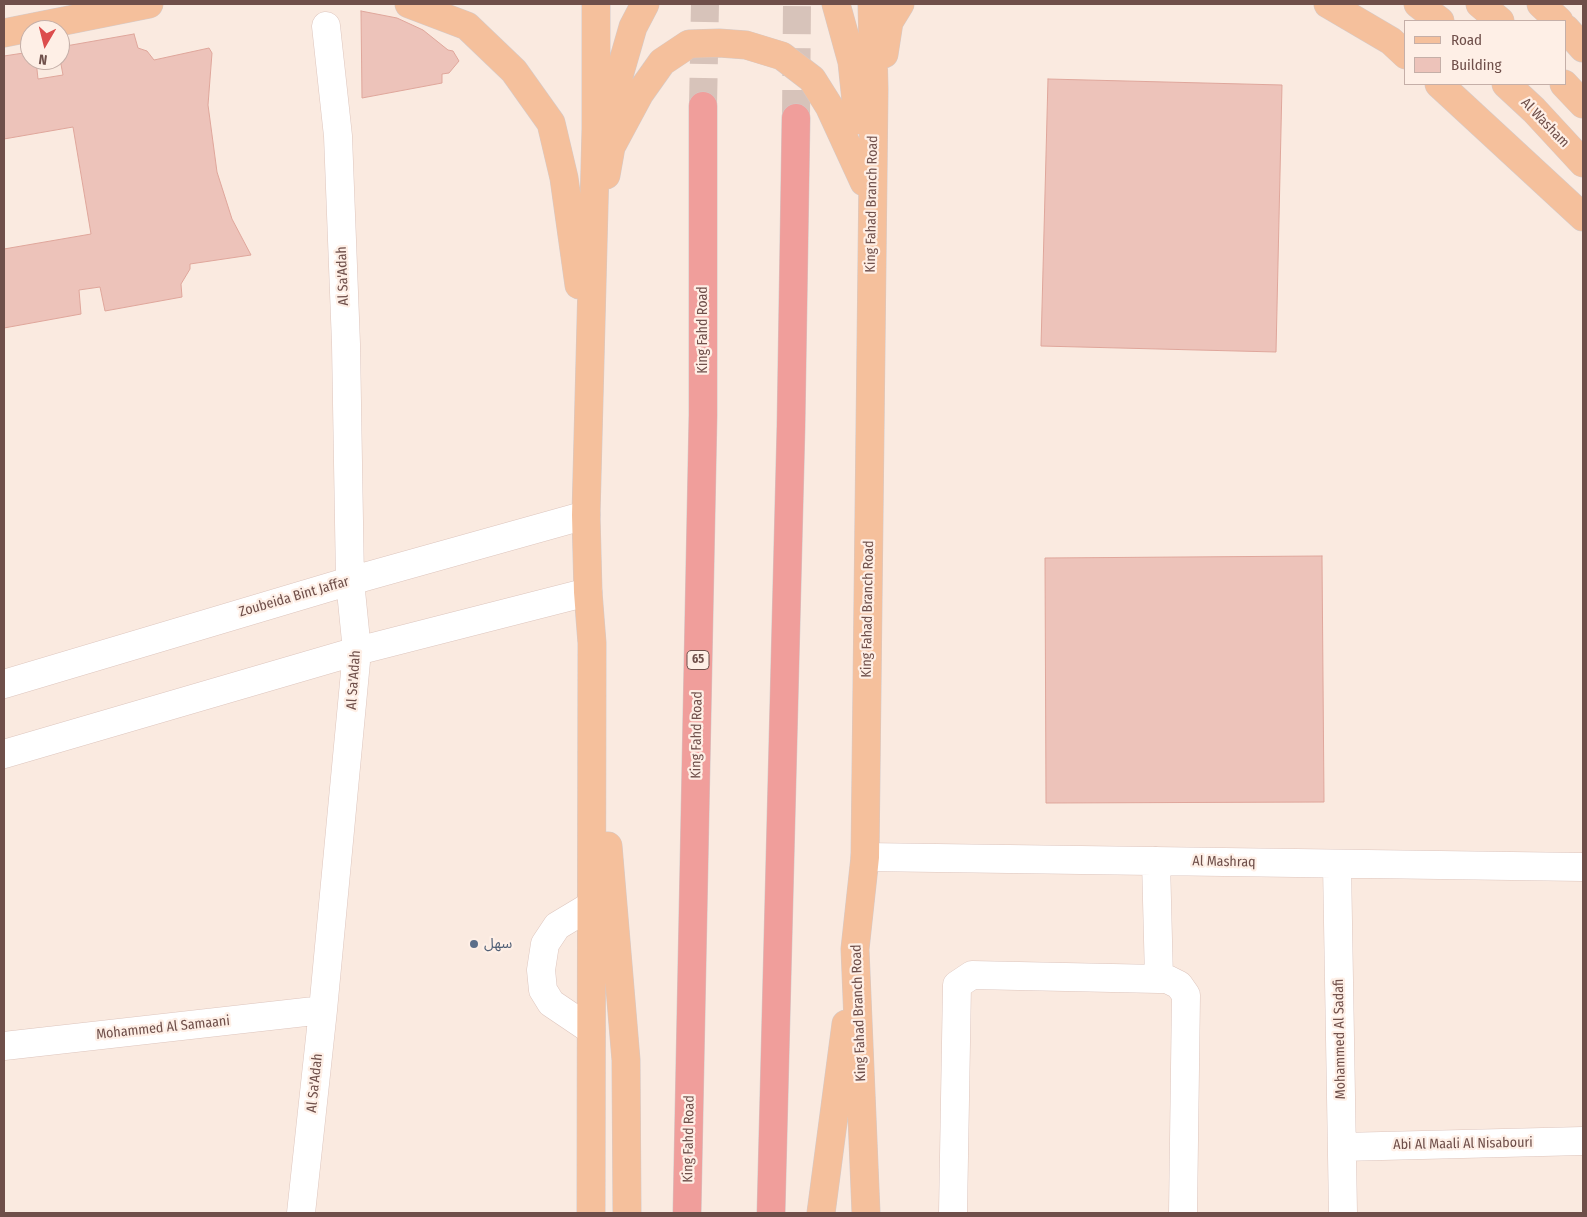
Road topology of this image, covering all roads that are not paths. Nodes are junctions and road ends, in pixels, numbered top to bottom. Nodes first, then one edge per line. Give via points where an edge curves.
1 (149, 4) edge
2 (409, 4) edge
3 (596, 4) edge
4 (645, 4) edge
5 (836, 4) edge
6 (872, 4) edge
7 (900, 4) edge
8 (1328, 4) edge
9 (1480, 4) edge
10 (1541, 4) edge
11 (1499, 20) edge
12 (1558, 20) edge
13 (326, 26) dead end
14 (1567, 30) edge
15 (4, 33) edge
16 (1583, 48) edge
17 (1404, 52) edge
18 (1440, 85) edge
19 (1507, 85) edge
20 (1565, 85) edge
21 (1583, 104) edge
22 (703, 106) tunnel mouth
23 (796, 118) tunnel mouth
24 (873, 135) junction
25 (1583, 163) edge
26 (864, 182) junction
27 (1583, 217) edge
28 (593, 253) junction
29 (871, 336) junction
30 (590, 364) junction
31 (586, 515) junction
32 (350, 581) junction
33 (588, 592) junction
34 (592, 643) junction
35 (357, 651) junction
36 (4, 684) edge
37 (4, 754) edge
38 (865, 857) junction
39 (1156, 861) junction
40 (1337, 864) junction
41 (1583, 868) edge
42 (592, 905) junction
43 (855, 950) junction
44 (1159, 979) junction
45 (323, 1010) junction
46 (591, 1030) junction
47 (4, 1046) edge
48 (1583, 1141) edge
49 (1342, 1147) junction
50 (301, 1213) edge
51 (591, 1213) edge
52 (627, 1213) edge
53 (688, 1213) edge
54 (771, 1213) edge
55 (821, 1213) edge
56 (866, 1213) edge
57 (952, 1213) edge
58 (1183, 1213) edge
59 (1343, 1213) edge

1 - 15 main road
2 - 30 main road via 466,26 514,71 551,123 564,178
3 - 28 main road
4 - 28 main road via 633,27 614,93
5 - 26 main road via 852,62
6 - 24 main road, King Fahad Branch Road
7 - 24 main road via 889,22
8 - 17 main road via 1391,41
9 - 11 main road
10 - 12 main road
13 - 32 street, Al Sa'Adah via 338,136
14 - 16 main road
18 - 27 main road
19 - 25 main road, Al Washam
20 - 21 main road
22 - 53 highway, King Fahd Road / 65 via 703,415
23 - 54 highway
24 - 29 main road, King Fahad Branch Road
26 - 28 main road via 829,106 812,79 782,56 746,45 689,44 662,62 640,93 611,147
26 - 29 main road
28 - 30 main road
29 - 38 main road, King Fahad Branch Road
30 - 31 main road
31 - 32 street, Zoubeida Bint Jaffar
31 - 33 main road
32 - 35 street, Al Sa'Adah
32 - 36 street, Zoubeida Bint Jaffar
33 - 34 main road
33 - 35 street
34 - 42 main road
34 - 52 main road via 626,1060
35 - 37 street
35 - 45 street, Al Sa'Adah
38 - 39 street, Al Mashraq
38 - 43 main road, King Fahad Branch Road
39 - 40 street, Al Mashraq
39 - 44 street
40 - 41 street, Al Mashraq
40 - 49 street, Mohammed Al Sadafi
42 - 46 main road
42 - 46 street via 557,926 545,944 542,970 543,990 551,1003
43 - 55 main road
43 - 56 main road, King Fahad Branch Road
44 - 57 street via 972,975 957,985
44 - 58 street via 1180,985 1186,995
45 - 47 street, Mohammed Al Samaani
45 - 50 street, Al Sa'Adah
46 - 51 main road
48 - 49 street, Abi Al Maali Al Nisabouri
49 - 59 street, Mohammed Al Sadafi

